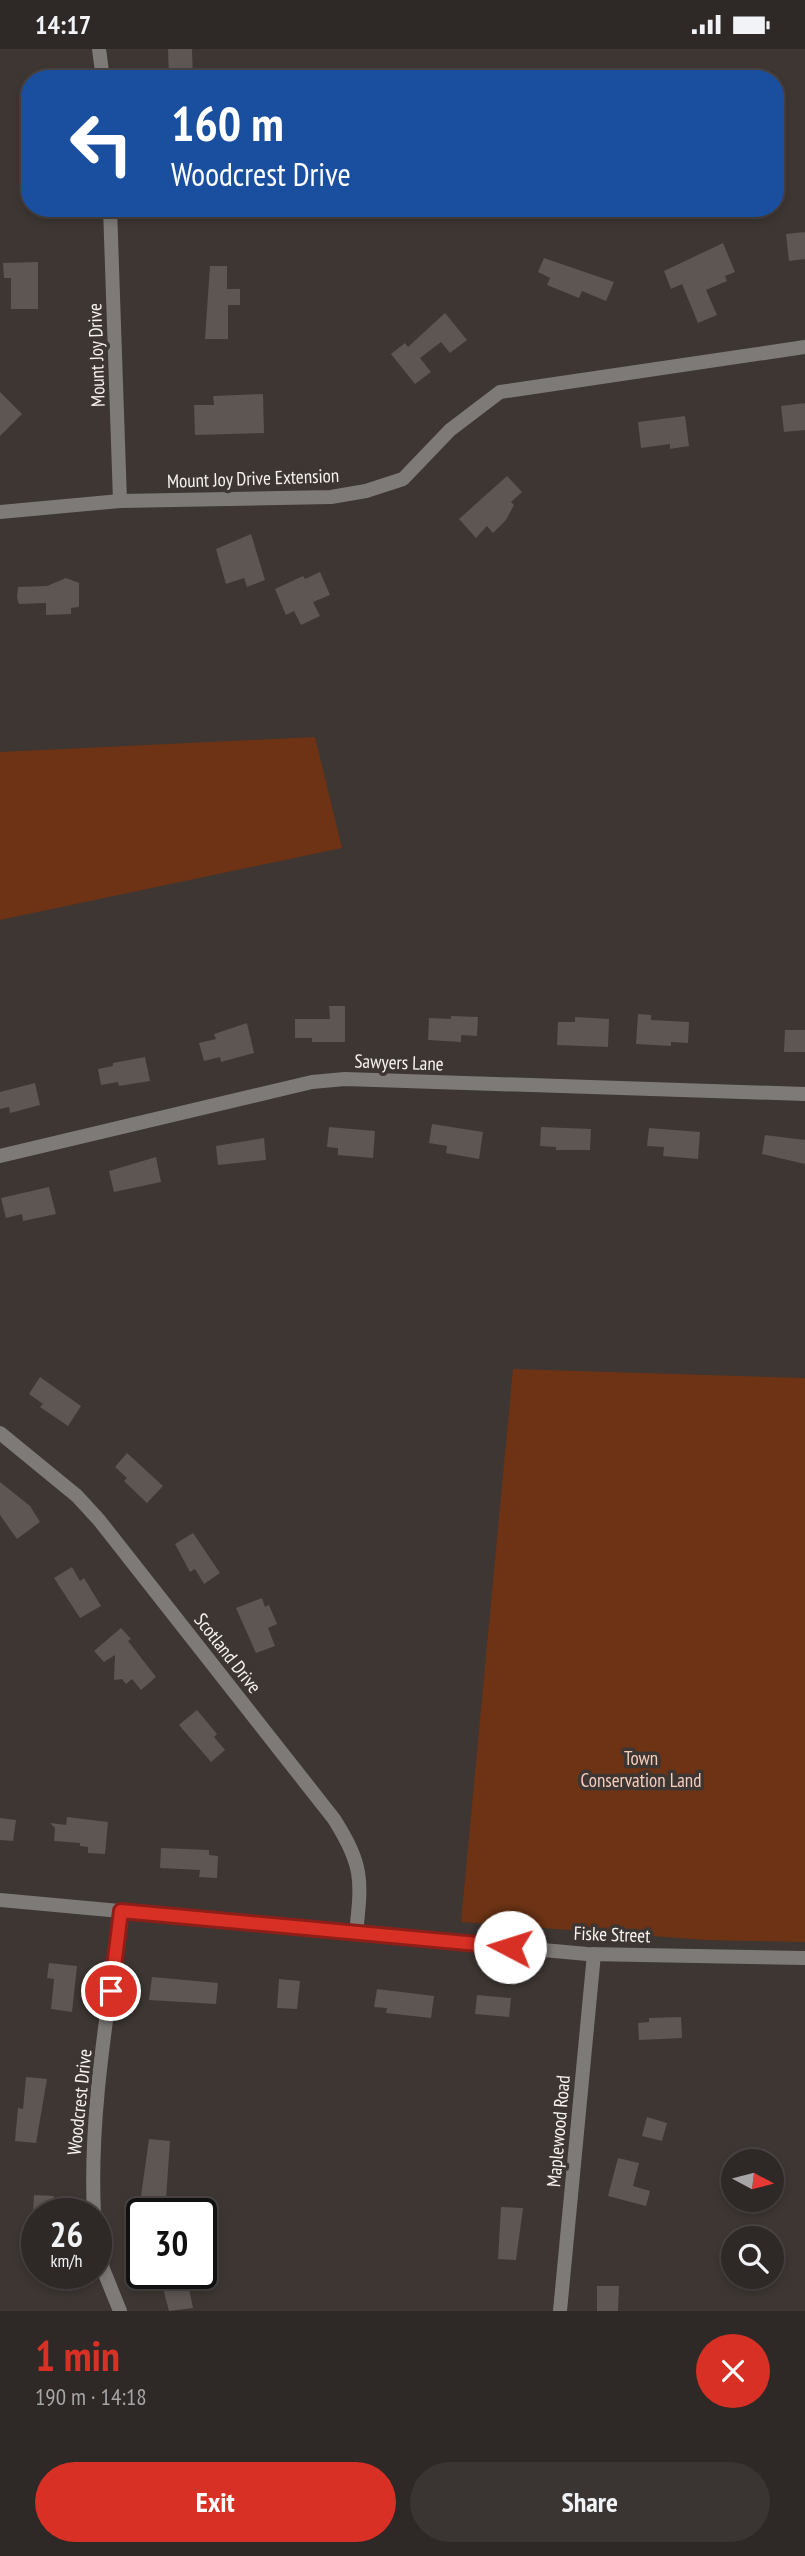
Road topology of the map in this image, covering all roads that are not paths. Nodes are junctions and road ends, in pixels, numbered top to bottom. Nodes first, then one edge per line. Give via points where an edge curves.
1 (99, 49) edge
2 (102, 70) edge
3 (110, 217) edge
4 (805, 347) edge
5 (120, 501) junction
6 (0, 512) edge
7 (805, 1094) edge
8 (0, 1156) edge
9 (0, 1433) edge
10 (0, 1900) edge
11 (121, 1911) junction
12 (356, 1933) junction
13 (594, 1954) junction
14 (805, 1958) edge
15 (93, 2198) edge
16 (111, 2289) edge
17 (120, 2311) edge
18 (560, 2311) edge

1 - 2 street
3 - 5 street, Mount Joy Drive
4 - 5 street, Mount Joy Drive Extension via 500,392 450,430 403,478 366,491 331,497
5 - 6 street, Mount Joy Drive Extension
7 - 8 street, Sawyers Lane via 323,1081
9 - 12 street, Scotland Drive via 77,1496 99,1520 334,1819 360,1872
10 - 11 street, Fiske Street
11 - 12 street, Fiske Street
11 - 15 street, Woodcrest Drive via 95,2124
12 - 13 street, Fiske Street
13 - 14 street, Fiske Street
13 - 18 street, Maplewood Road
16 - 17 street

